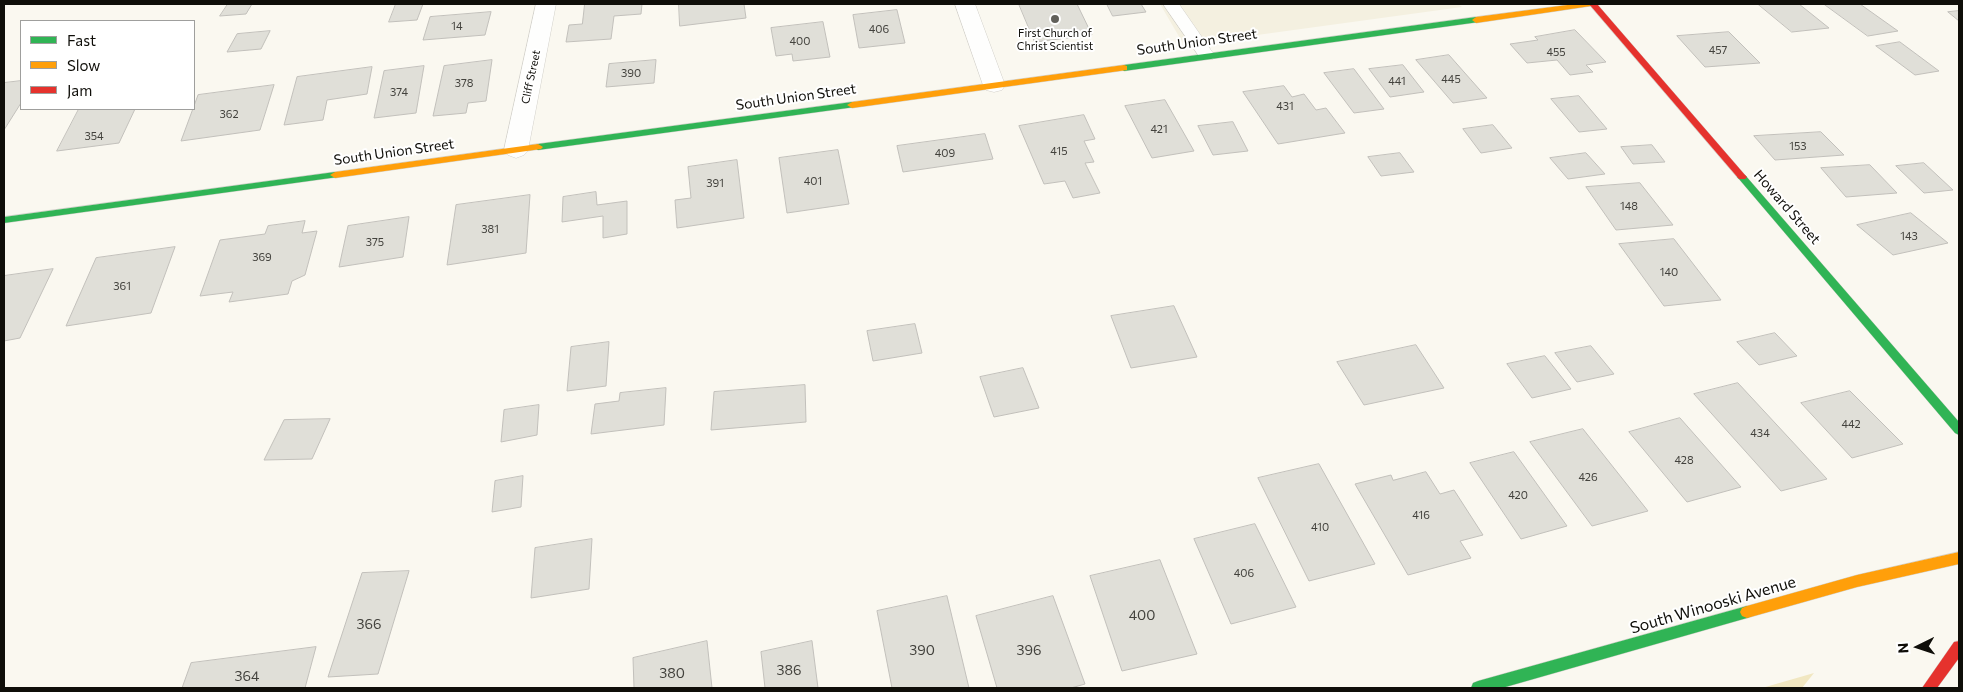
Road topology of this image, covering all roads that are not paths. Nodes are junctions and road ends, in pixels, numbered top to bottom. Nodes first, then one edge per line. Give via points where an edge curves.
1 (546, 4) edge
2 (965, 4) edge
3 (1172, 4) edge
4 (1592, 4) edge
5 (1207, 56) junction
6 (994, 85) junction
7 (516, 150) junction
8 (4, 220) edge
9 (1959, 430) edge
10 (1959, 558) edge
11 (1959, 647) edge
12 (1478, 688) edge
13 (1929, 688) edge

1 - 7 street, Cliff Street
2 - 6 street
3 - 5 lane
4 - 5 main road, South Union Street
4 - 9 main road, Howard Street
5 - 6 main road, South Union Street
6 - 7 main road, South Union Street
7 - 8 main road, South Union Street
10 - 12 main road, South Winooski Avenue via 1857,581
11 - 13 main road

